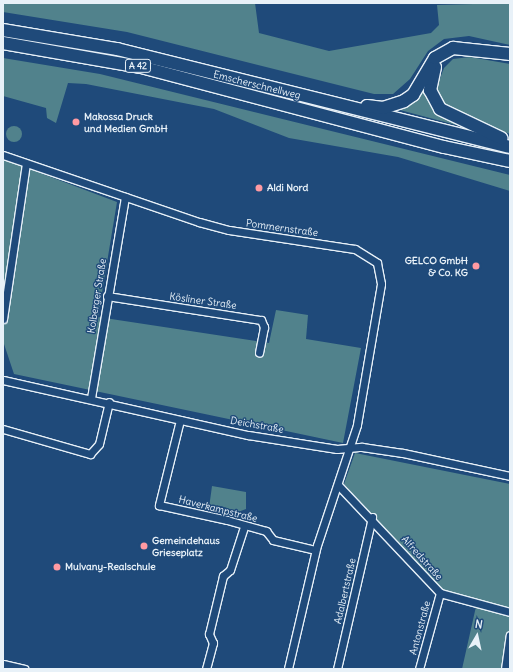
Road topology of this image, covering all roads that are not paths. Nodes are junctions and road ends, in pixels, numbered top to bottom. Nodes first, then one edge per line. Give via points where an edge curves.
1 (3, 30) edge
2 (3, 43) edge
3 (510, 54) edge
4 (510, 59) edge
5 (288, 92) junction
6 (510, 141) edge
7 (510, 147) edge
8 (3, 155) edge
9 (504, 159) edge
10 (26, 164) junction
11 (510, 166) edge
12 (124, 197) junction
13 (107, 296) junction
14 (3, 319) edge
15 (259, 353) dead end
16 (3, 380) edge
17 (90, 398) junction
18 (109, 402) junction
19 (180, 420) junction
20 (3, 429) edge
21 (350, 448) junction
22 (510, 476) edge
23 (338, 485) junction
24 (372, 517) junction
25 (244, 527) junction
26 (315, 550) junction
27 (440, 593) junction
28 (510, 612) edge
29 (510, 635) edge
30 (3, 664) edge
31 (24, 669) edge
32 (206, 669) edge
33 (288, 669) edge
34 (337, 669) edge
35 (419, 669) edge
36 (505, 669) edge

1 - 5 highway, Emscherschnellweg / A 42 via 117,49
2 - 9 highway, Emscherschnellweg / A 42 via 141,67
3 - 5 highway via 468,47 444,52 430,65 413,95 383,108 307,91
4 - 6 highway via 472,52 452,53 438,63 430,82 433,99 440,109
5 - 7 highway, Emscherschnellweg / A 42
8 - 10 street, Pommernstraße
9 - 11 highway
10 - 12 street, Pommernstraße
10 - 14 street
12 - 13 street, Kolberger Straße
12 - 21 street, Pommernstraße via 229,230 355,249 374,259 381,284
13 - 15 street, Kösliner Straße via 261,320 264,327
13 - 17 street, Kolberger Straße
16 - 17 street, Deichstraße
17 - 18 street, Deichstraße
18 - 19 street, Deichstraße
18 - 20 street via 99,444 90,454
19 - 21 street, Deichstraße via 258,436 337,449
19 - 25 street, Haverkampstraße via 159,505 227,520
21 - 22 street, Deichstraße via 412,455
21 - 23 street
23 - 24 street, Alfredstraße
23 - 26 street
24 - 27 street, Alfredstraße
24 - 34 street, Adalbertstraße
25 - 26 street, Haverkampstraße via 266,531 273,540
25 - 32 street via 230,570 223,576 208,634 213,643
26 - 33 street
27 - 28 street, Alfredstraße
27 - 35 street, Antonstraße
29 - 36 street
30 - 31 street

